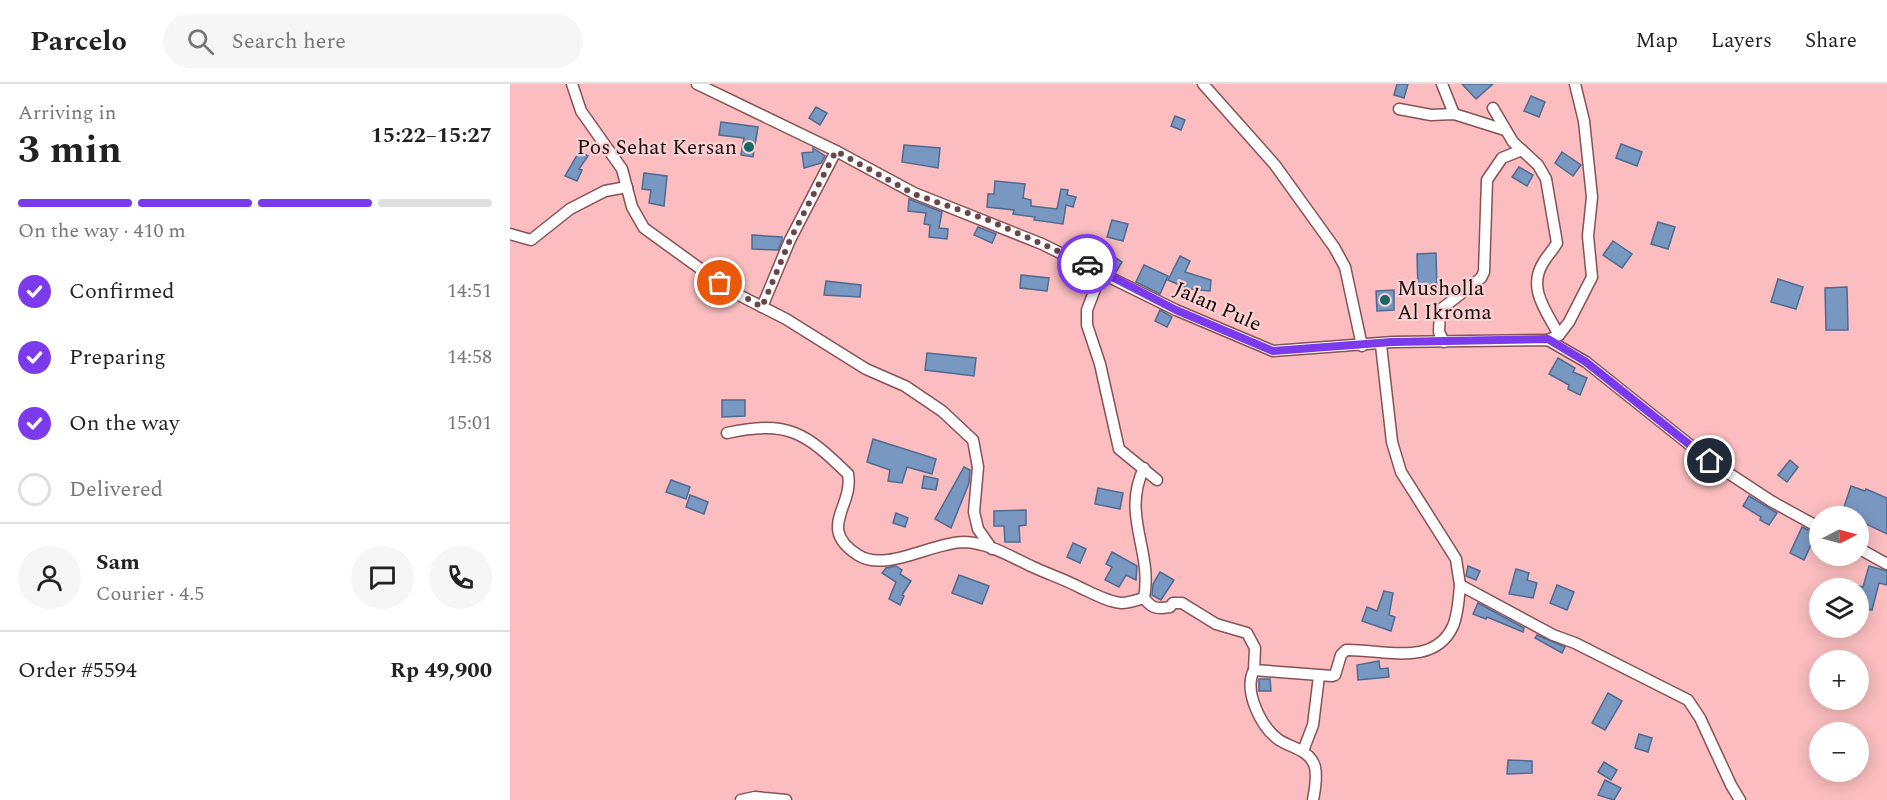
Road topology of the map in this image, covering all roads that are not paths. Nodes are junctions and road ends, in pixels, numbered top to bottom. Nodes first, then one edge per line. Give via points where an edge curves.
1 (572, 84) edge
2 (698, 84) edge
3 (1203, 84) edge
4 (1442, 84) edge
5 (1575, 84) edge
6 (1493, 108) dead end
7 (1399, 109) dead end
8 (1454, 114) junction
9 (1505, 130) junction
10 (1522, 150) junction
11 (836, 151) junction
12 (627, 187) junction
13 (510, 234) edge
14 (1102, 271) junction
15 (762, 307) junction
16 (1559, 335) junction
17 (1548, 339) junction
18 (1444, 342) junction
19 (1381, 345) junction
20 (1362, 346) junction
21 (727, 433) dead end
22 (1144, 468) junction
23 (1157, 480) dead end
24 (1809, 522) edge
25 (992, 549) junction
26 (1869, 554) edge
27 (1887, 564) edge
28 (1460, 585) junction
29 (1144, 598) junction
30 (1254, 670) junction
31 (1319, 676) junction
32 (1303, 751) junction
33 (741, 800) edge
34 (786, 800) edge
35 (1313, 800) edge
36 (1740, 800) edge

1 - 12 street via 581,111 622,169
2 - 11 street, Jalan Pule
3 - 20 street via 1275,165 1334,248 1345,267
4 - 8 street
5 - 16 street via 1584,121 1592,197 1588,236 1592,277
6 - 9 street
7 - 8 street via 1431,115
8 - 9 street
9 - 10 street
10 - 16 street via 1538,165 1548,186 1557,243 1542,264 1536,289
10 - 18 street via 1502,158 1489,175 1484,272 1440,310 1438,332
11 - 14 street, Jalan Pule via 914,194 988,220
11 - 15 street via 790,240
12 - 13 street via 605,191 570,209 531,240
12 - 15 street via 632,207 644,228 731,291
14 - 20 street, Jalan Pule via 1186,314 1273,351
14 - 22 street via 1087,310 1087,325 1119,449
15 - 25 street via 866,369 905,386 942,411 973,440 978,467 974,512 978,529
16 - 17 street
17 - 18 street, Jalan Pule
17 - 24 street via 1586,362 1710,461
18 - 19 street, Jalan Pule
19 - 20 street, Jalan Pule
19 - 28 street via 1392,442 1401,472 1456,560
21 - 25 street via 760,426 803,435 822,448 848,474 849,493 836,522 839,534 858,556 885,560 966,542
22 - 23 street
22 - 29 street via 1134,493 1146,568
25 - 29 street via 1120,603
26 - 27 street
28 - 31 street via 1454,624 1436,647 1408,655 1346,650 1335,675
28 - 36 street via 1688,700
29 - 30 street via 1159,609 1182,603 1216,624 1247,633 1255,648
30 - 31 street
30 - 32 street via 1251,692 1262,718 1278,739
31 - 32 street via 1313,725
32 - 35 street via 1315,767
33 - 34 street

